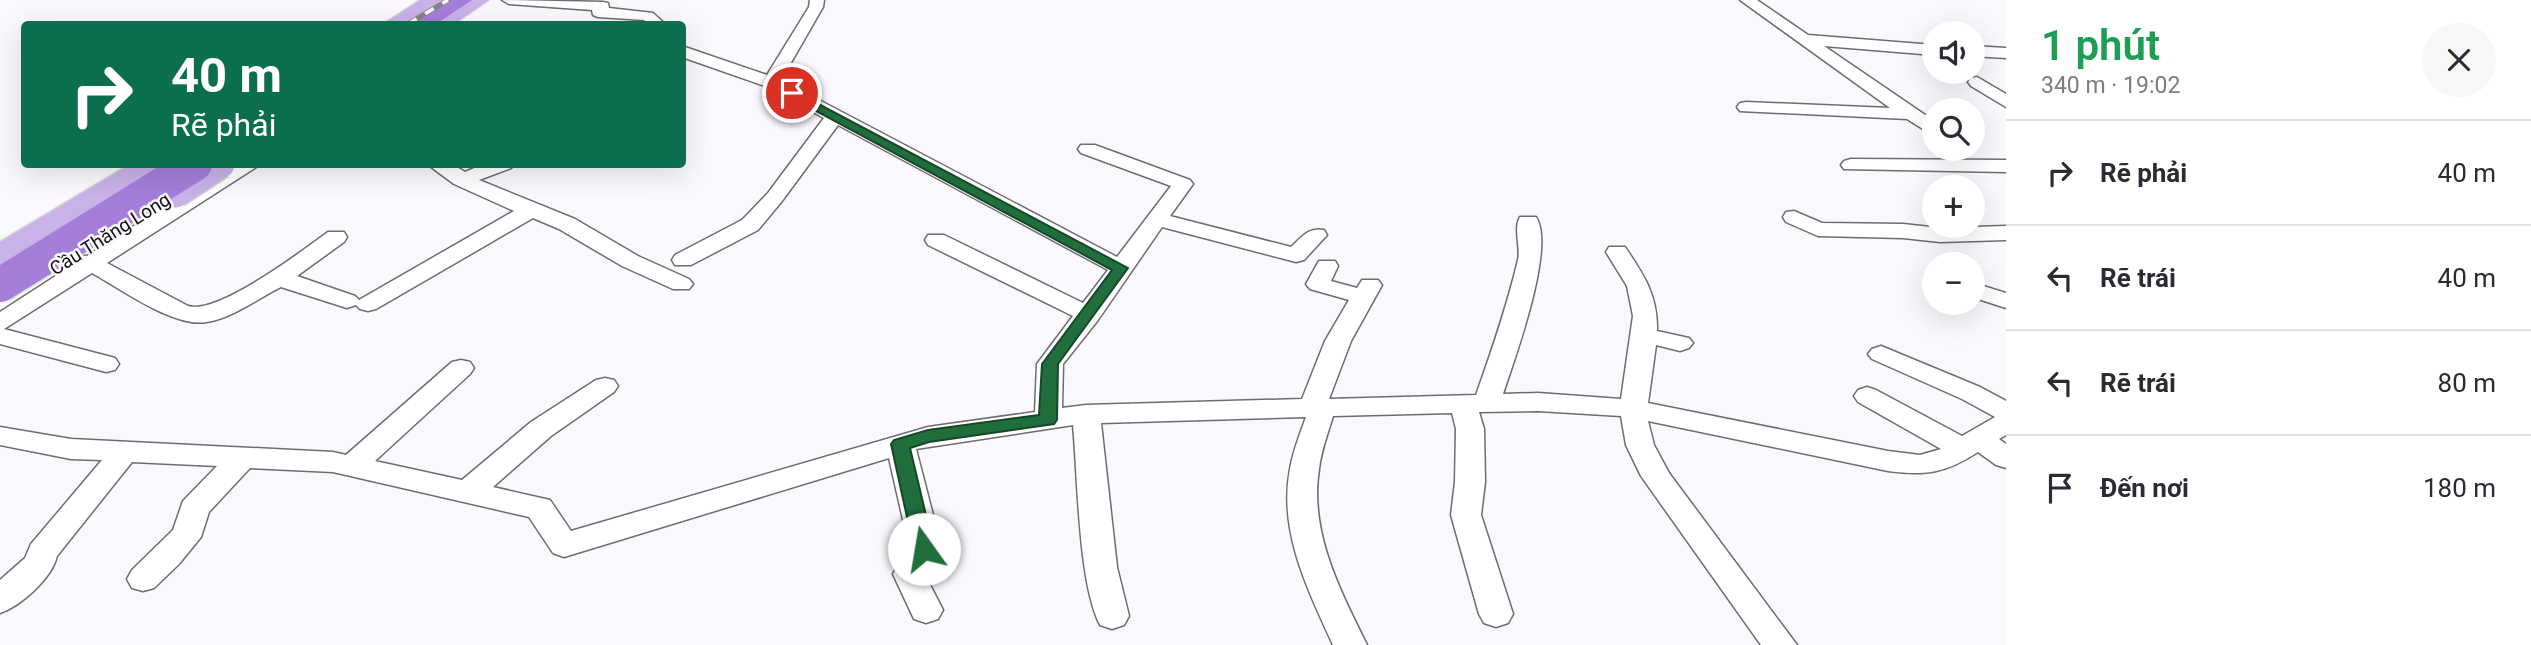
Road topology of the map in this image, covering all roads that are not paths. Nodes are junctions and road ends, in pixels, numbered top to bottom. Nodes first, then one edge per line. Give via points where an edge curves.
1 (434, 0) edge
2 (461, 0) edge
3 (480, 0) edge
4 (509, 0) edge
5 (817, 0) edge
6 (1747, 0) edge
7 (603, 6) edge
8 (398, 21) edge
9 (426, 21) edge
10 (446, 21) edge
11 (586, 21) edge
12 (654, 21) edge
13 (1807, 40) junction
14 (1922, 49) edge
15 (686, 52) edge
16 (1985, 52) edge
17 (2006, 53) edge
18 (771, 82) junction
19 (1980, 84) edge
20 (2006, 102) edge
21 (1746, 107) dead end
22 (1912, 114) junction
23 (835, 116) junction
24 (1922, 121) edge
25 (1088, 149) dead end
26 (1978, 161) edge
27 (1851, 165) dead end
28 (1985, 166) junction
29 (2006, 166) edge
30 (152, 168) edge
31 (189, 168) edge
32 (214, 168) edge
33 (243, 168) edge
34 (443, 168) edge
35 (493, 168) edge
36 (461, 180) junction
37 (2006, 181) edge
38 (531, 210) junction
39 (1794, 217) dead end
40 (1157, 219) junction
41 (1528, 222) dead end
42 (2006, 233) edge
43 (1316, 235) dead end
44 (336, 237) dead end
45 (936, 240) dead end
46 (1618, 252) dead end
47 (0, 257) edge
48 (683, 260) dead end
49 (90, 263) junction
50 (1327, 266) dead end
51 (1121, 268) junction
52 (277, 281) junction
53 (681, 284) dead end
54 (0, 285) edge
55 (1985, 294) edge
56 (2006, 301) edge
57 (0, 304) edge
58 (1089, 315) junction
59 (0, 323) edge
60 (1643, 335) junction
61 (0, 336) edge
62 (1680, 343) dead end
63 (1881, 354) dead end
64 (106, 364) dead end
65 (461, 368) dead end
66 (605, 386) dead end
67 (1867, 396) dead end
68 (1475, 403) junction
69 (1317, 408) junction
70 (1634, 410) junction
71 (2006, 412) edge
72 (1086, 414) junction
73 (1048, 420) junction
74 (2006, 423) edge
75 (0, 436) edge
76 (900, 444) junction
77 (1972, 445) junction
78 (124, 452) junction
79 (242, 458) junction
80 (2006, 458) edge
81 (352, 467) junction
82 (468, 492) junction
83 (143, 579) dead end
84 (0, 600) edge
85 (926, 610) dead end
86 (1496, 614) dead end
87 (1112, 616) dead end
88 (1350, 645) edge
89 (1780, 645) edge

1 - 8 main road
2 - 9 highway
3 - 10 main road
4 - 7 street
5 - 18 street
6 - 13 street
7 - 11 street
7 - 12 street
13 - 14 street
13 - 22 street
15 - 18 street
16 - 17 street
18 - 23 street
19 - 20 street
21 - 22 street
22 - 24 street
23 - 48 street via 750,225
23 - 51 street
25 - 40 street via 1184,184
26 - 28 street
27 - 28 street
28 - 29 street
28 - 37 street
30 - 47 main road, Cầu Thăng Long, bridge
31 - 54 highway, Cầu Thăng Long, bridge
32 - 57 main road, Cầu Thăng Long, bridge
33 - 49 street
34 - 36 street
35 - 36 street
36 - 38 street
38 - 52 street via 357,303
38 - 53 street
39 - 42 street via 1815,229
40 - 43 street via 1296,255
40 - 51 street
41 - 68 street via 1530,255 1504,356
44 - 52 street
45 - 58 street
46 - 60 street via 1641,291
47 - 49 street
49 - 52 street via 195,316 207,315
49 - 59 street
50 - 69 street via 1318,284 1367,291 1338,341
51 - 58 street
55 - 56 street
58 - 73 street via 1050,364
60 - 62 street
60 - 70 street
61 - 64 street
63 - 71 street
65 - 81 street
66 - 82 street via 541,429
67 - 77 street
68 - 69 street
68 - 70 street via 1550,402
68 - 86 street via 1466,515
69 - 72 street
69 - 88 street via 1304,471 1302,522
70 - 77 street via 1920,465 1944,460
70 - 89 street via 1640,446 1663,486
72 - 73 street
72 - 87 street via 1101,567
73 - 76 street
74 - 77 street
75 - 78 street via 71,449
76 - 82 street via 564,545 539,508
76 - 85 street via 924,542 909,574
77 - 80 street
78 - 79 street
78 - 84 street via 42,552 39,564
79 - 81 street
79 - 83 street via 194,509 189,534
81 - 82 street

